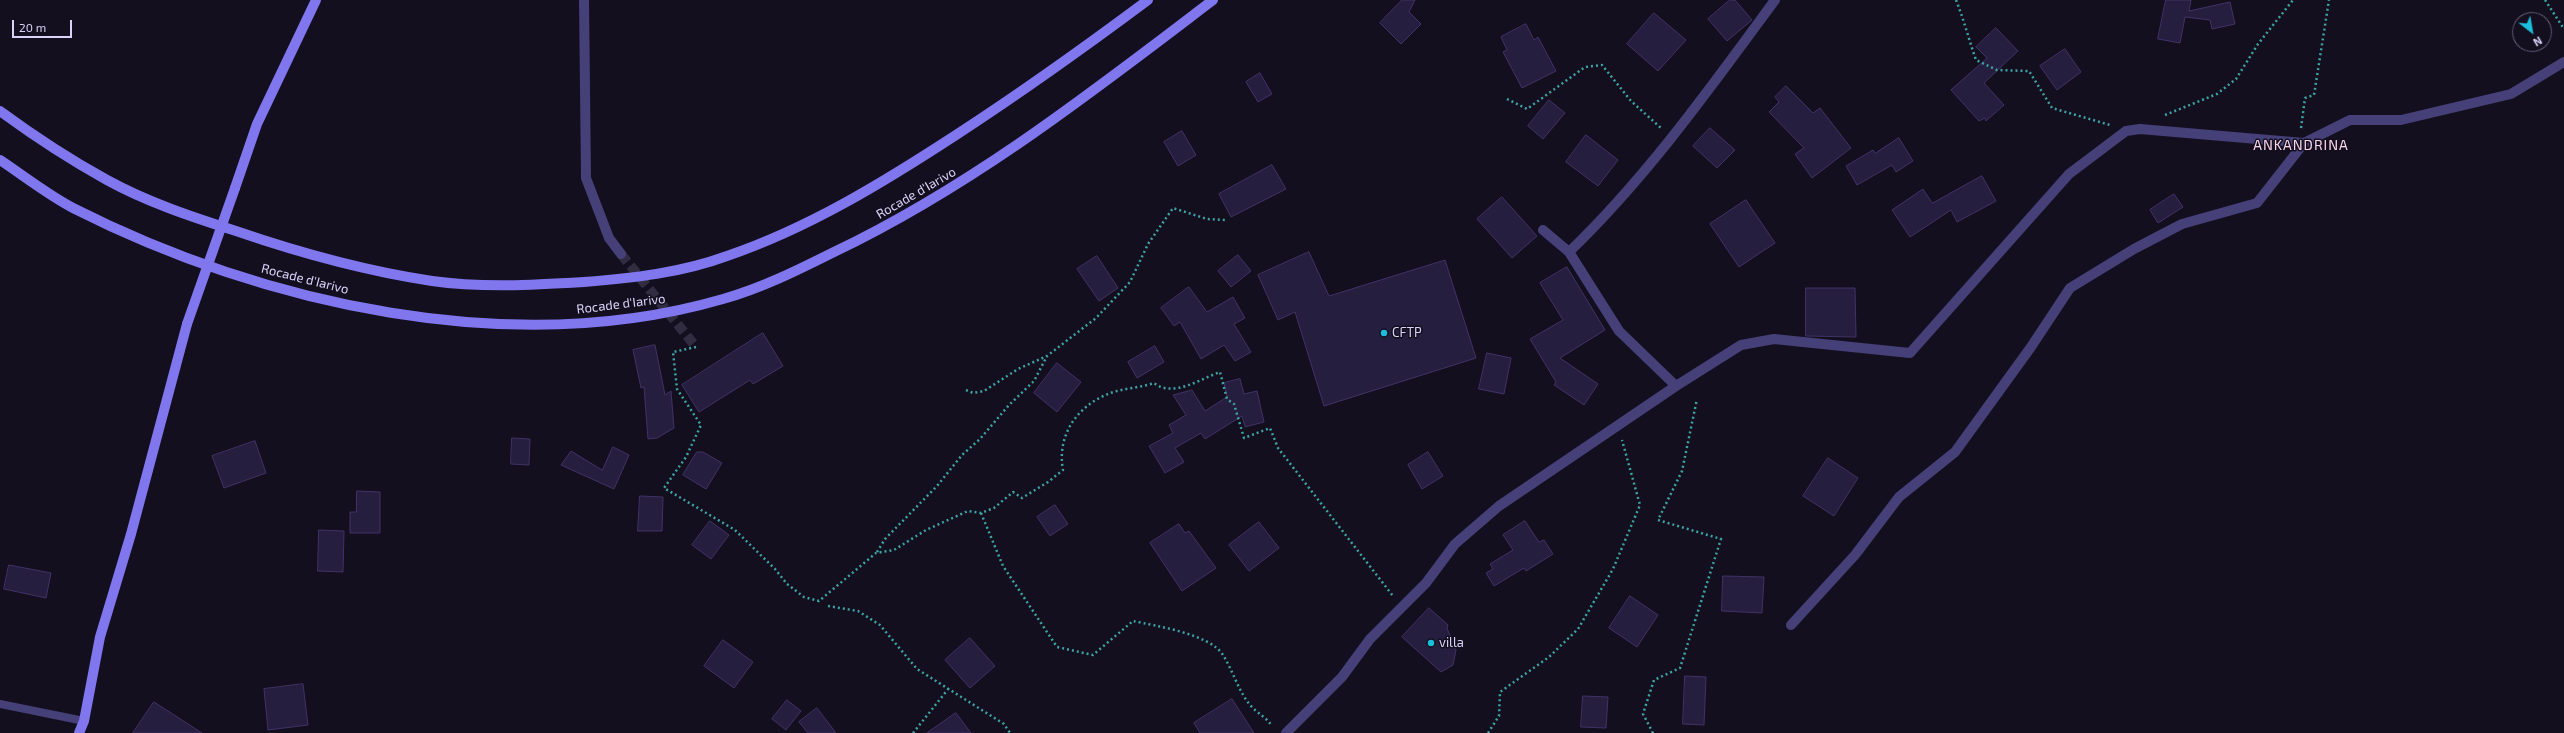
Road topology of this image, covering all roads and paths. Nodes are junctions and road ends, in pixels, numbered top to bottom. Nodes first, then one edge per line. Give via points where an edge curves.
1 (316, 0) edge
2 (584, 0) edge
3 (1148, 0) edge
4 (1213, 0) edge
5 (1774, 0) edge
6 (1956, 0) edge
7 (2293, 0) edge
8 (2329, 0) edge
9 (2545, 0) edge
10 (2564, 29) edge
11 (2564, 62) edge
12 (1507, 99) dead end
13 (0, 111) edge
14 (2164, 116) dead end
15 (2126, 131) junction
16 (1669, 139) junction
17 (2304, 143) junction
18 (0, 160) edge
19 (1225, 220) dead end
20 (1543, 230) dead end
21 (1569, 252) junction
22 (621, 254) tunnel mouth
23 (696, 347) dead end
24 (1047, 356) junction
25 (1676, 386) junction
26 (966, 390) dead end
27 (1698, 399) dead end
28 (1622, 438) dead end
29 (981, 513) junction
30 (876, 553) junction
31 (828, 606) dead end
32 (1403, 607) junction
33 (1791, 625) dead end
34 (949, 688) junction
35 (0, 704) edge
36 (84, 721) junction
37 (1274, 728) dead end
38 (79, 733) edge
39 (913, 733) edge
40 (1010, 733) edge
41 (1286, 733) edge
42 (1488, 733) edge
43 (1653, 733) edge

1 - 36 main road, bridge via 257,124 187,324 131,534 100,637
2 - 22 street via 586,178 609,238
3 - 13 main road, Rocade d'Iarivo via 918,160 829,212 778,237 725,258 662,274 605,280 525,286 434,281 285,248 181,213 109,181 43,142
4 - 18 main road, Rocade d'Iarivo via 1077,103 951,189 860,240 787,275 725,299 650,316 578,323 495,324 397,314 321,298 251,279 161,248 71,206
5 - 16 street via 1705,96
6 - 15 path via 1976,60 1998,70 2029,71 2052,108
7 - 14 path via 2258,44 2236,79 2217,94
8 - 17 path via 2314,94 2305,98 2301,134
9 - 10 path
11 - 17 street via 2512,94 2401,120 2350,120
12 - 16 path via 1527,109 1585,67 1602,66 1631,101 1657,123
15 - 17 street via 2140,129
15 - 25 street via 2069,174 1910,353 1774,340 1741,345
16 - 21 street via 1604,218
17 - 33 street via 2257,203 2182,224 2134,249 2070,288 1955,452 1899,497 1855,555
19 - 24 path via 1207,219 1173,208 1148,244 1130,282 1096,318
20 - 21 street
21 - 25 street via 1619,331
23 - 30 path via 673,352 677,389 700,425 686,457 664,488 735,530 775,568 787,584 804,597 818,601
24 - 26 path via 1018,369 984,391 973,393
24 - 30 path via 1034,381 962,455 937,486 885,539
25 - 32 street via 1499,506 1455,544 1426,583
27 - 43 path via 1682,471 1658,520 1721,539 1680,668 1654,680 1643,714
28 - 42 path via 1640,506 1613,568 1578,629 1549,657 1500,692 1499,716
29 - 30 path via 968,511 926,530 894,550
29 - 32 path via 994,508 1013,492 1022,498 1031,494 1063,470 1060,455 1072,420 1088,406 1117,391 1154,383 1162,389 1179,388 1220,372 1227,399 1234,404 1244,438 1270,428 1278,448 1345,532 1386,589
29 - 37 path via 1003,566 1037,613 1057,647 1093,655 1133,621 1187,634 1208,642 1222,653 1234,680 1251,706 1268,719
31 - 34 path via 858,612 880,625 917,669
32 - 41 street via 1370,639 1342,677
34 - 39 path
34 - 40 path via 1004,724
35 - 36 lane
36 - 38 main road

